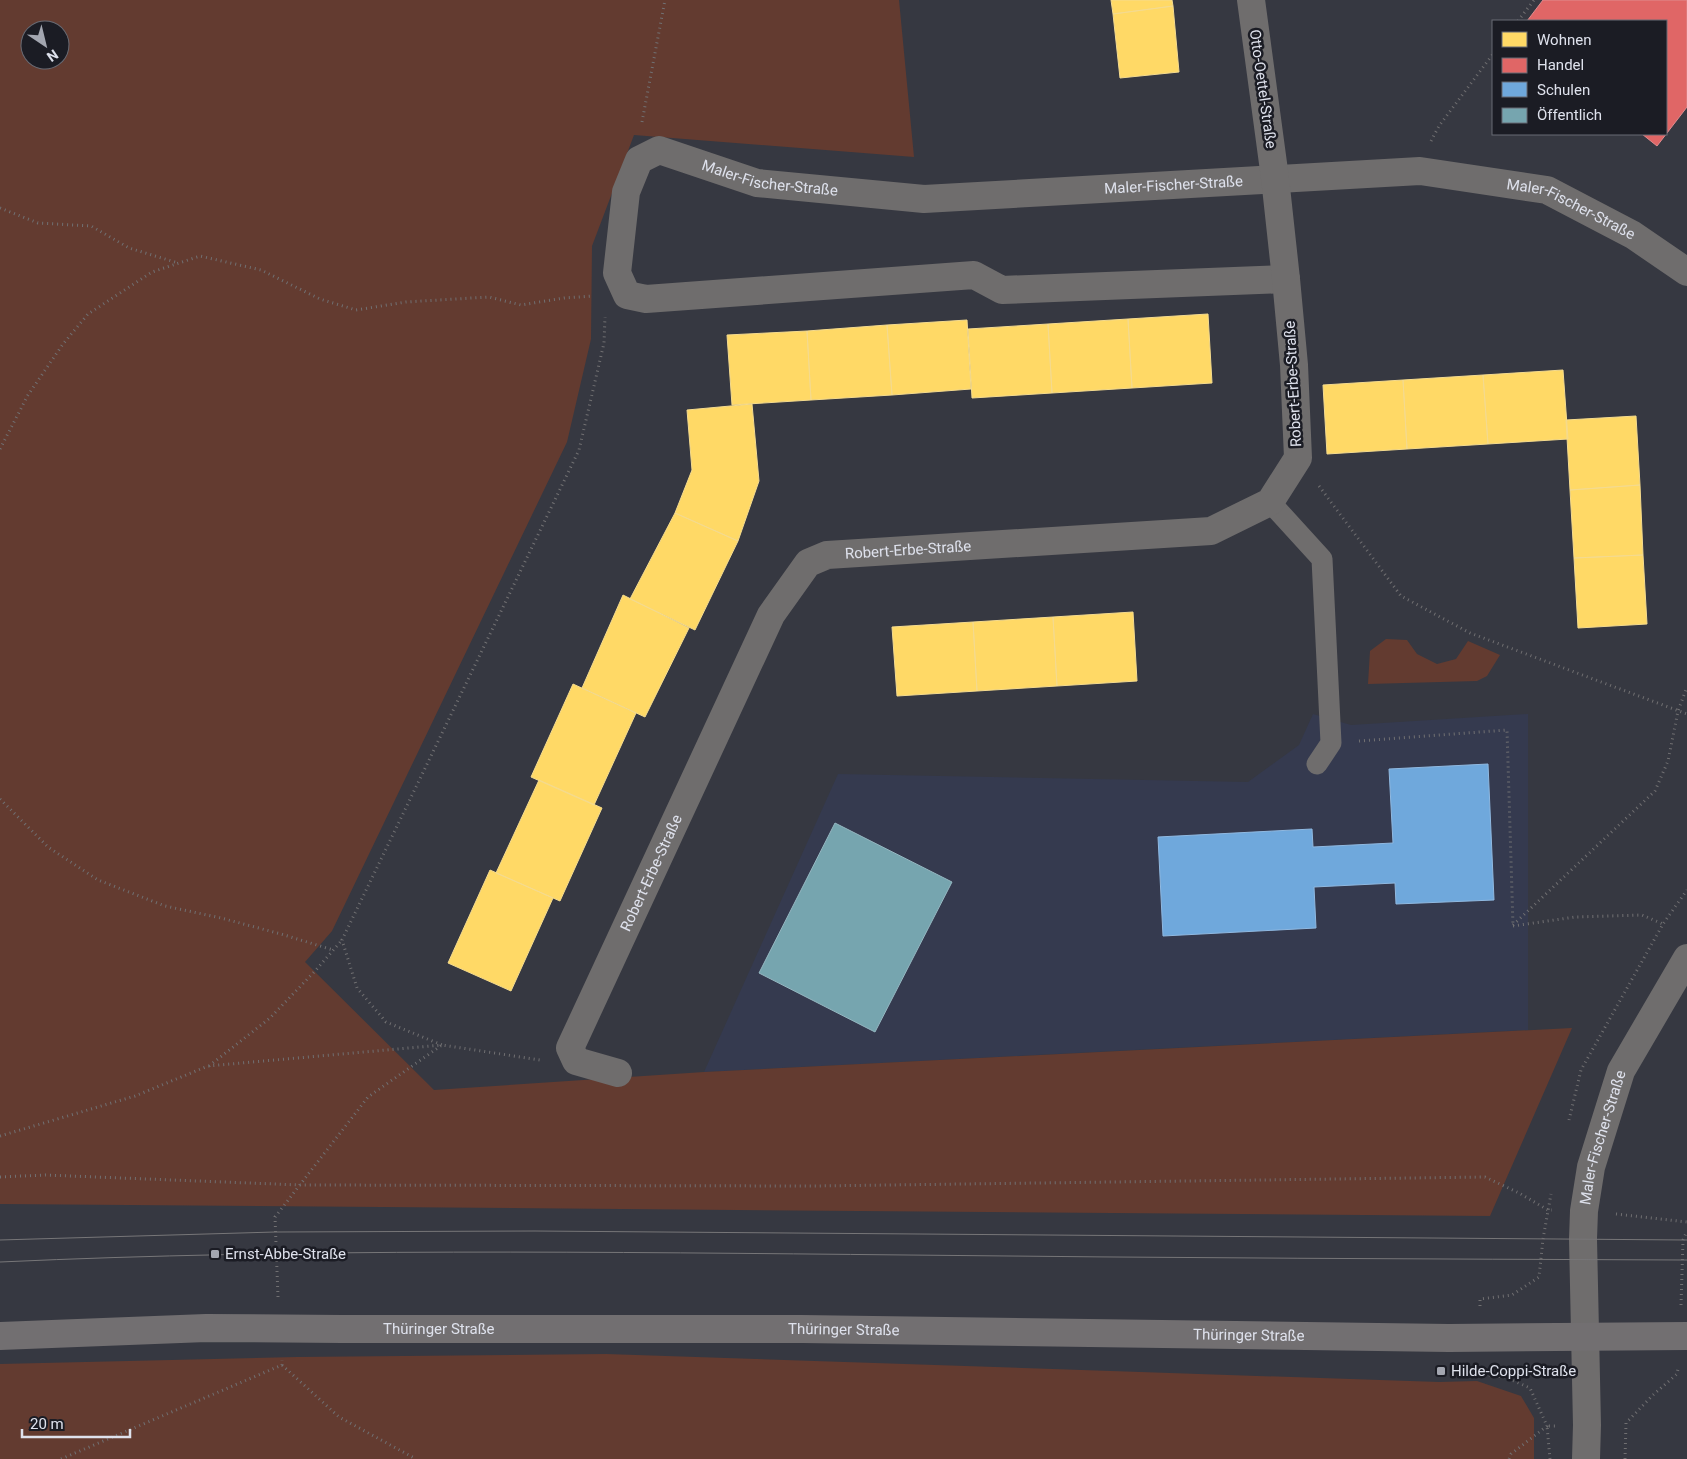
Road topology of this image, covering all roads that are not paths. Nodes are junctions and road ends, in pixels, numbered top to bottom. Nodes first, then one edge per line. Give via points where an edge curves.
1 (1251, 0) edge
2 (1275, 178) junction
3 (1687, 272) edge
4 (1286, 279) junction
5 (1270, 502) junction
6 (1317, 764) dead end
7 (1687, 958) edge
8 (618, 1073) dead end
9 (0, 1336) edge
10 (1584, 1336) junction
11 (1684, 1336) edge
12 (1586, 1459) edge

1 - 2 street, Otto-Oettel-Straße
2 - 3 street, Maler-Fischer-Straße via 1420,171 1547,190 1633,235
2 - 4 street, Robert-Erbe-Straße
2 - 4 street, Maler-Fischer-Straße via 924,199 757,183 659,150 640,160 626,192 616,295 646,299 974,274 1002,290
4 - 5 street, Robert-Erbe-Straße via 1298,458
5 - 6 lane via 1322,559 1331,743
5 - 8 street, Robert-Erbe-Straße via 1211,531 827,554 808,563 771,615 570,1048 576,1061
7 - 10 street, Maler-Fischer-Straße via 1621,1071 1591,1167 1584,1211
9 - 10 main road, Thüringer Straße via 280,1328 802,1329 1440,1338
10 - 11 main road, Thüringer Straße
10 - 12 street

